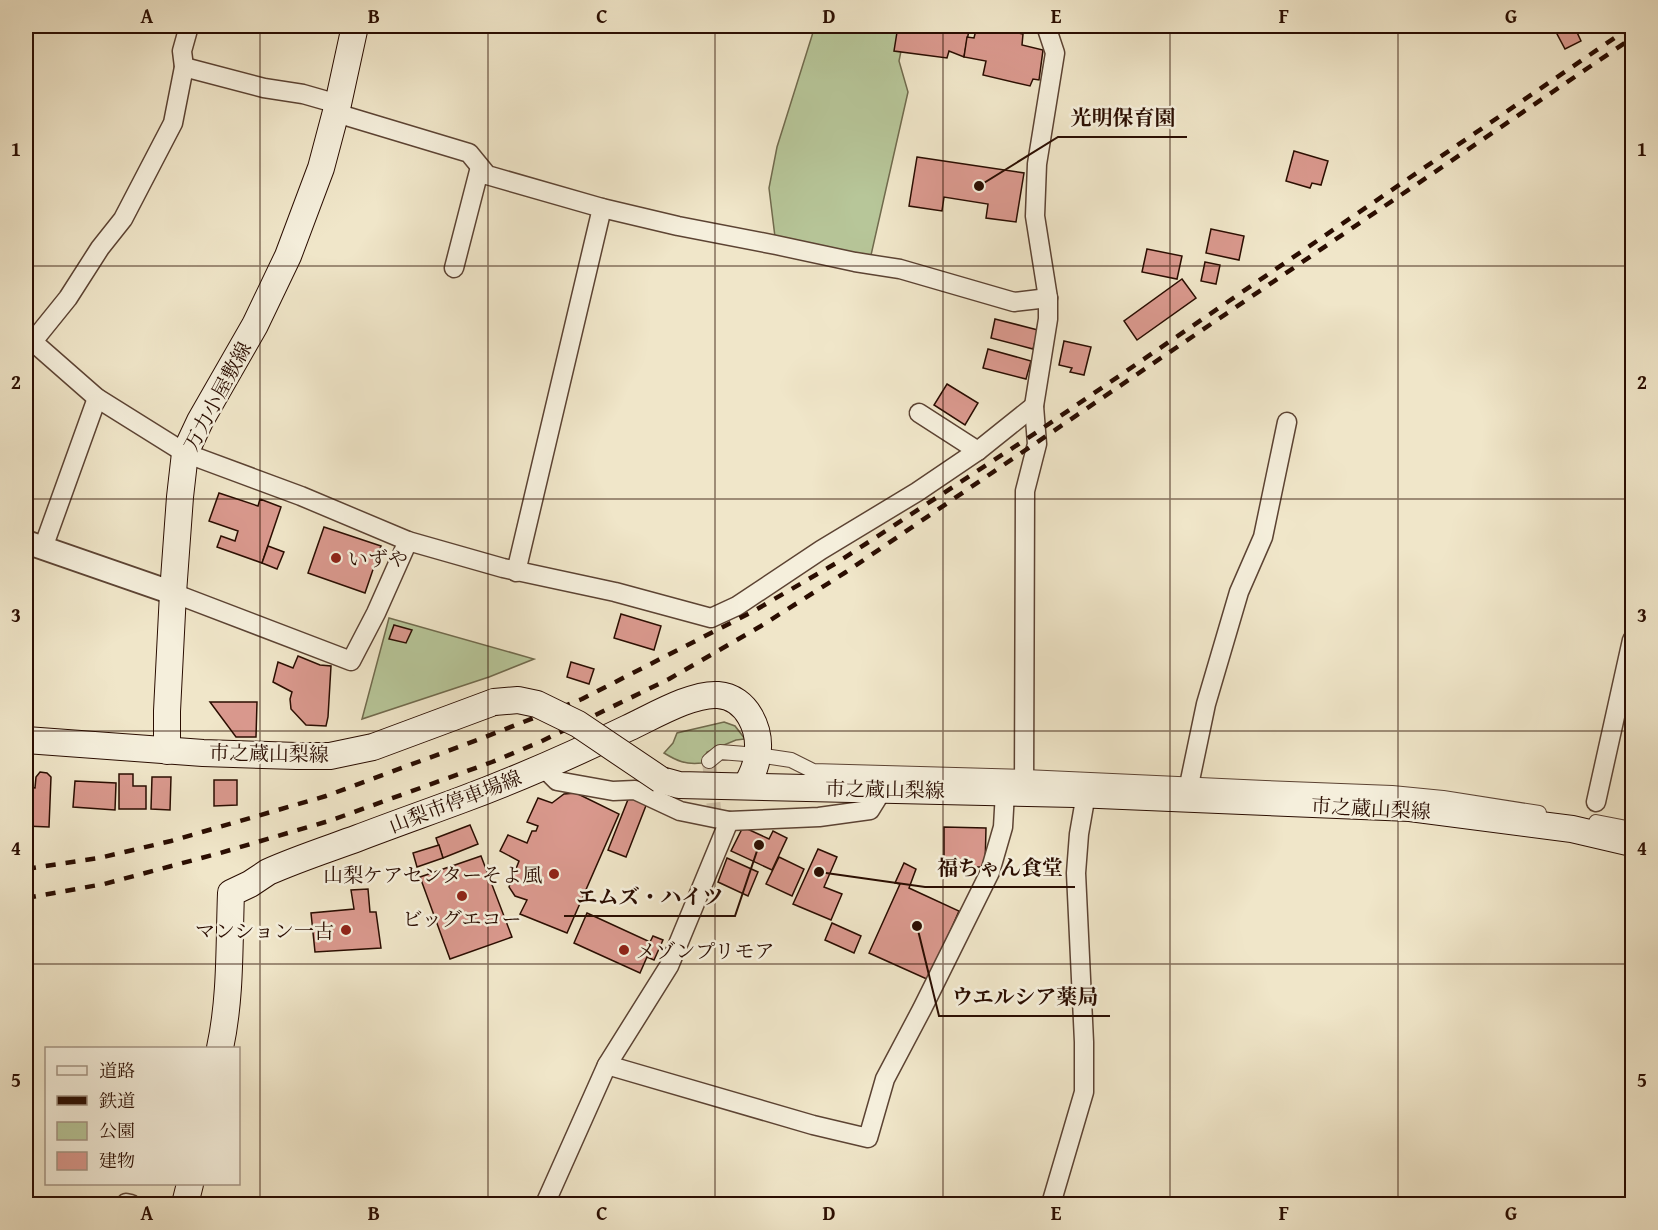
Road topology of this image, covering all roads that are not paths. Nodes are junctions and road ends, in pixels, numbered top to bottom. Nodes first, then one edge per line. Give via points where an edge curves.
1 (189, 26) edge
2 (355, 26) edge
3 (1046, 26) edge
4 (184, 67) junction
5 (337, 109) junction
6 (480, 167) junction
7 (602, 208) junction
8 (454, 268) dead end
9 (1048, 298) junction
10 (29, 346) edge
11 (97, 398) junction
12 (1035, 406) junction
13 (920, 413) dead end
14 (1287, 422) dead end
15 (978, 451) junction
16 (185, 453) junction
17 (408, 541) junction
18 (34, 545) edge
19 (516, 572) junction
20 (173, 593) junction
21 (1632, 640) edge
22 (26, 740) edge
23 (167, 751) junction
24 (758, 755) junction
25 (709, 760) dead end
26 (543, 767) junction
27 (746, 786) junction
28 (1018, 787) junction
29 (882, 789) junction
30 (1187, 792) junction
31 (1086, 794) junction
32 (1596, 802) dead end
33 (729, 821) junction
34 (1632, 829) edge
35 (1632, 843) edge
36 (220, 1047) edge
37 (607, 1065) junction
38 (190, 1185) edge
39 (185, 1204) edge
40 (545, 1204) edge
41 (1050, 1204) edge

1 - 4 street via 182,51
2 - 5 main road, 万力小屋敷線
3 - 9 street via 1055,53 1037,164 1035,216
4 - 5 street via 303,94
4 - 10 street via 173,123 123,219
5 - 6 street via 469,153
5 - 16 main road, 万力小屋敷線 via 321,168 288,256
6 - 7 street via 487,175
6 - 8 street
7 - 9 street via 900,269 1014,302
7 - 19 street
9 - 12 street
10 - 11 street
11 - 16 street
11 - 18 street
12 - 15 street
12 - 28 street via 1037,444 1024,491
13 - 15 street
14 - 30 street via 1263,537 1239,592 1206,704
15 - 19 street via 737,606 711,618 615,592
16 - 17 street
16 - 20 main road, 万力小屋敷線
17 - 19 street
17 - 20 street via 351,661
18 - 20 street
20 - 23 main road, 万力小屋敷線
21 - 32 street
22 - 23 main road
23 - 27 main road, 市之蔵山梨線, bridge via 330,756 373,747 494,702 518,700 537,704 578,724 661,780 679,785
24 - 25 street via 720,752
24 - 26 main road, 山梨市停車場線 via 757,731 748,712 740,704 717,695 684,702
24 - 27 main road, 山梨市停車場線
24 - 28 street via 791,760 813,771
26 - 33 street via 557,781 613,791 635,790 680,811
26 - 36 main road, 山梨市停車場線 via 288,863 231,892 230,969
27 - 29 main road, 市之蔵山梨線
28 - 29 main road, 市之蔵山梨線
28 - 30 street
28 - 31 main road, 市之蔵山梨線
28 - 37 street via 990,872 885,1079 868,1138
29 - 33 street via 870,810 819,817
30 - 31 main road, 市之蔵山梨線
30 - 34 street via 1392,793
30 - 35 main road, 市之蔵山梨線 via 1410,808 1572,829
31 - 41 street via 1076,873 1084,1092
33 - 37 street via 669,966
37 - 40 street
38 - 39 main road

